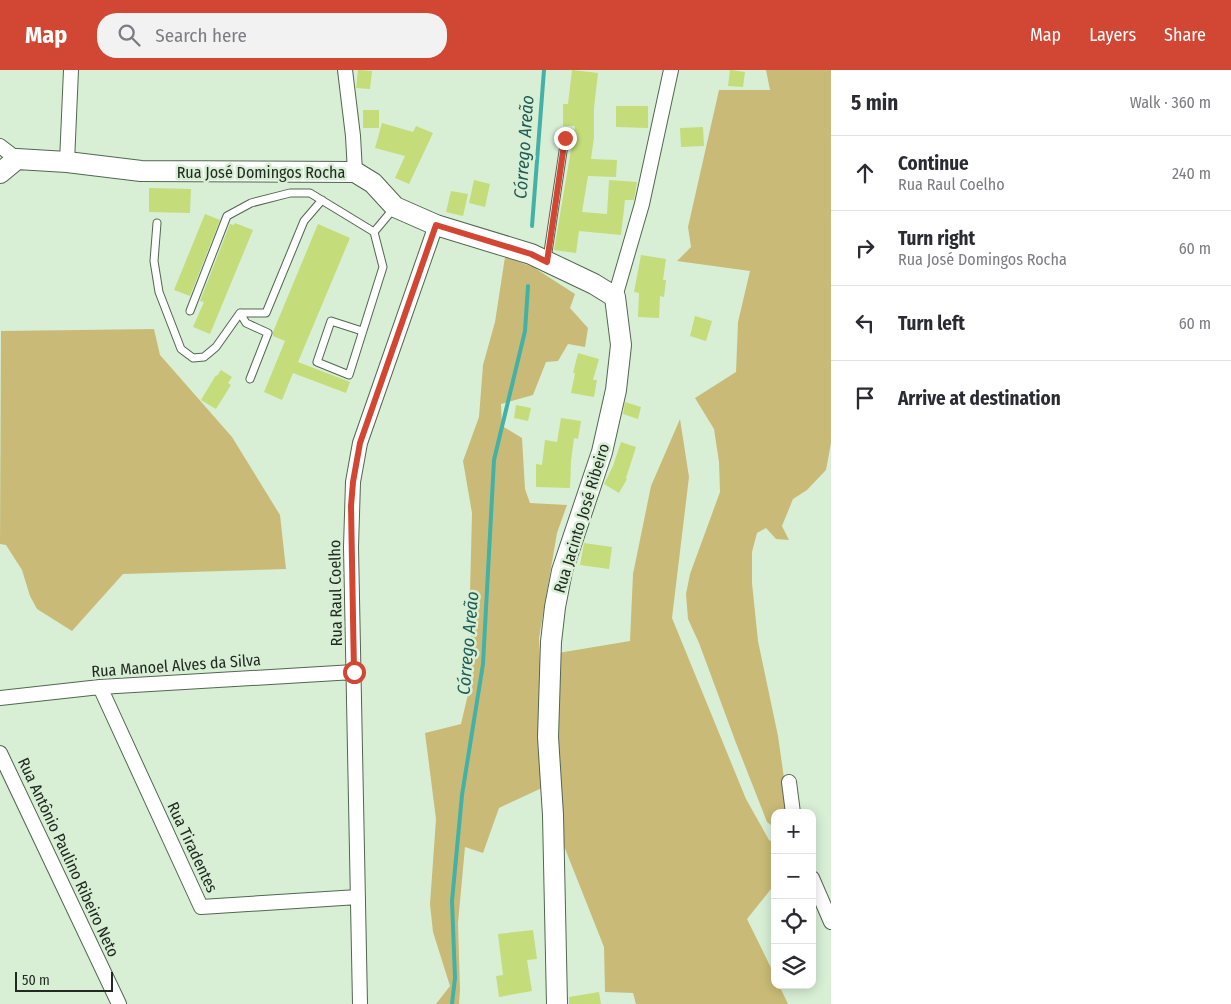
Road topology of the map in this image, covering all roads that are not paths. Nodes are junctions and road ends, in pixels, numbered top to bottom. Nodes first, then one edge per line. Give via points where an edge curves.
1 (71, 70) edge
2 (344, 70) edge
3 (671, 70) edge
4 (565, 138) dead end
5 (0, 146) edge
6 (17, 159) junction
7 (67, 162) junction
8 (355, 172) junction
9 (0, 173) edge
10 (322, 200) junction
11 (395, 207) junction
12 (157, 223) dead end
13 (436, 225) junction
14 (374, 232) junction
15 (547, 262) junction
16 (614, 297) junction
17 (190, 311) dead end
18 (240, 313) junction
19 (362, 332) junction
20 (250, 379) dead end
21 (354, 672) junction
22 (100, 687) junction
23 (0, 698) edge
24 (0, 753) edge
25 (789, 782) dead end
26 (792, 809) edge
27 (816, 887) edge
28 (358, 897) junction
29 (831, 922) edge
30 (119, 1004) edge
31 (360, 1004) edge
32 (557, 1004) edge

1 - 7 street
2 - 8 street
3 - 16 street, Rua Jacinto José Ribeiro via 642,204
4 - 15 lane
5 - 6 street
6 - 7 street, Rua José Domingos Rocha
6 - 9 street
7 - 8 street, Rua José Domingos Rocha via 141,171
8 - 11 street, Rua José Domingos Rocha via 373,183
10 - 14 lane
10 - 17 lane via 310,193 290,192 250,203 227,216
10 - 18 lane via 304,221 266,312
11 - 13 street, Rua José Domingos Rocha
11 - 14 lane
12 - 18 lane via 154,261 159,292 182,349 193,358 204,357 216,347
13 - 15 street, Rua José Domingos Rocha via 531,254
13 - 21 street, Rua Raul Coelho via 360,443 351,506
14 - 19 lane via 383,267
15 - 16 street, Rua José Domingos Rocha
16 - 32 street, Rua Jacinto José Ribeiro via 621,345 616,390 602,452 562,571 551,642 548,737
18 - 20 lane via 246,323 268,333
19 - 19 lane via 349,375 317,362 331,321
21 - 22 street, Rua Manoel Alves da Silva
21 - 28 street, Rua Raul Coelho
22 - 23 street, Rua Manoel Alves da Silva
22 - 28 street, Rua Tiradentes via 201,907
24 - 30 street, Rua Antônio Paulino Ribeiro Neto
25 - 26 street
27 - 29 street
28 - 31 street, Rua Raul Coelho

